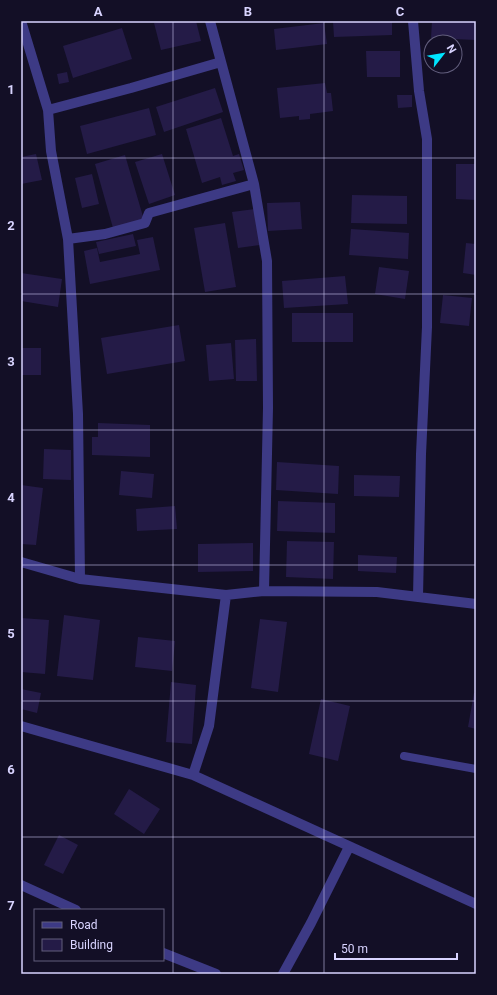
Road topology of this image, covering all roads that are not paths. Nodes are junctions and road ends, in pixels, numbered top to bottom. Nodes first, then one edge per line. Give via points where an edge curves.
1 (21, 21) edge
2 (210, 21) edge
3 (413, 21) edge
4 (221, 62) junction
5 (48, 110) junction
6 (254, 184) junction
7 (68, 239) junction
8 (21, 562) edge
9 (80, 578) junction
10 (264, 591) junction
11 (226, 596) junction
12 (418, 597) junction
13 (476, 604) edge
14 (21, 726) edge
15 (404, 756) dead end
16 (476, 769) edge
17 (192, 775) junction
18 (349, 847) junction
19 (21, 885) edge
20 (476, 904) edge
21 (74, 909) edge
22 (164, 953) edge
23 (216, 974) edge
24 (283, 974) edge

1 - 5 street
2 - 4 street
3 - 12 street via 419,91 427,139 427,327
4 - 5 street
4 - 6 street
5 - 7 street via 51,151
6 - 7 street via 149,213 145,223 105,234
6 - 10 street via 267,262 268,408
7 - 9 street via 78,414
8 - 9 street
9 - 11 street
10 - 11 street
10 - 12 street via 377,592
11 - 17 street via 209,726
12 - 13 street
14 - 17 street
15 - 16 lane
17 - 18 street
18 - 20 street
18 - 24 street
19 - 21 street
22 - 23 street

